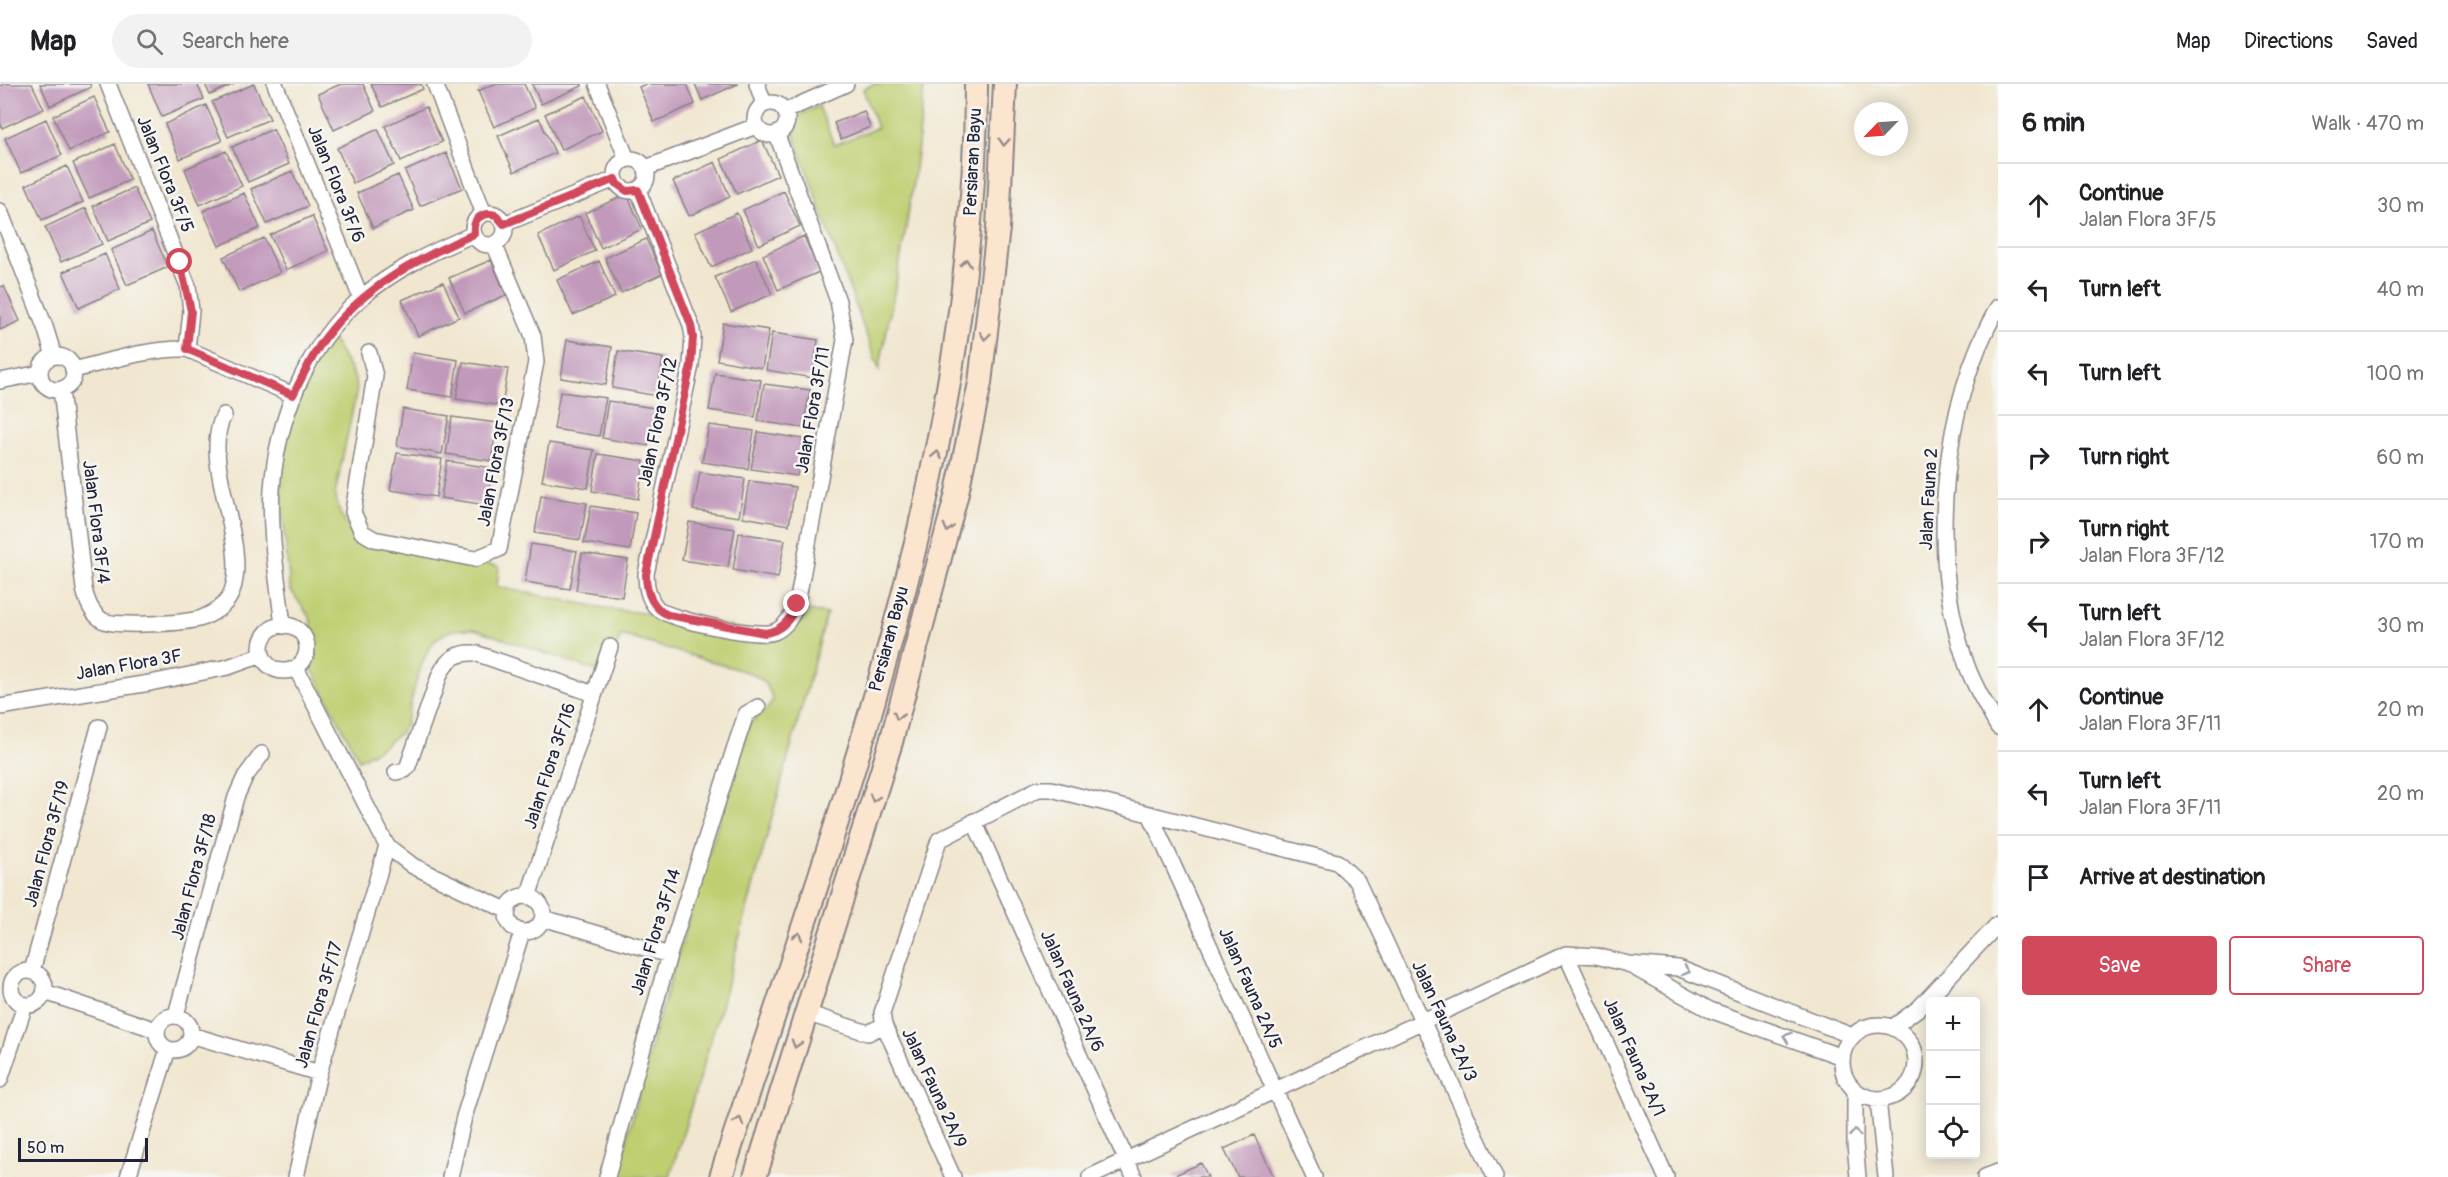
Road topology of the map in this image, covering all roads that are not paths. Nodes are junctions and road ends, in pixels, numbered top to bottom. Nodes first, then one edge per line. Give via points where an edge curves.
1 (108, 84) edge
2 (275, 84) edge
3 (435, 84) edge
4 (597, 84) edge
5 (757, 84) edge
6 (846, 84) edge
7 (976, 84) edge
8 (1005, 84) edge
9 (765, 104) junction
10 (785, 111) junction
11 (756, 126) junction
12 (777, 135) junction
13 (627, 159) junction
14 (646, 168) junction
15 (615, 179) junction
16 (638, 190) junction
17 (0, 211) edge
18 (484, 214) junction
19 (504, 224) junction
20 (474, 234) junction
21 (494, 244) junction
22 (361, 298) junction
23 (1998, 308) edge
24 (187, 349) junction
25 (369, 353) dead end
26 (54, 356) junction
27 (73, 370) junction
28 (40, 373) junction
29 (0, 381) edge
30 (61, 389) junction
31 (293, 395) junction
32 (224, 415) dead end
33 (283, 626) junction
34 (713, 626) joint
35 (610, 647) dead end
36 (262, 655) junction
37 (296, 668) junction
38 (594, 694) junction
39 (0, 706) edge
40 (758, 707) dead end
41 (1998, 727) edge
42 (99, 728) dead end
43 (262, 754) dead end
44 (396, 771) dead end
45 (1150, 814) junction
46 (974, 821) junction
47 (387, 846) junction
48 (528, 897) junction
49 (508, 911) junction
50 (543, 918) junction
51 (1998, 924) edge
52 (522, 932) junction
53 (1566, 954) junction
54 (669, 955) junction
55 (1628, 964) junction
56 (32, 971) junction
57 (6, 983) edge
58 (45, 992) junction
59 (25, 1005) junction
60 (1920, 1008) junction
61 (806, 1013) junction
62 (176, 1015) junction
63 (1423, 1022) junction
64 (884, 1025) junction
65 (1893, 1027) junction
66 (156, 1030) junction
67 (191, 1035) junction
68 (1852, 1036) junction
69 (1911, 1044) junction
70 (168, 1049) junction
71 (1842, 1057) junction
72 (319, 1073) junction
73 (0, 1080) edge
74 (1275, 1090) junction
75 (1855, 1090) junction
76 (1878, 1099) junction
77 (1127, 1160) junction
78 (1998, 1172) edge
79 (128, 1177) edge
80 (297, 1177) edge
81 (450, 1177) edge
82 (607, 1177) edge
83 (721, 1177) edge
84 (754, 1177) edge
85 (953, 1177) edge
86 (1090, 1177) edge
87 (1134, 1177) edge
88 (1314, 1177) edge
89 (1495, 1177) edge
90 (1666, 1177) edge
91 (1858, 1177) edge
92 (1886, 1177) edge
93 (1985, 1177) edge

1 - 24 street, Jalan Flora 3F/5 via 188,286 191,311
2 - 22 street, Jalan Flora 3F/6
3 - 18 street
4 - 13 street
5 - 9 street
6 - 10 street
83 -> 7 main road, Persiaran Bayu via 863,735 930,488 952,376 970,227
8 -> 61 main road, Persiaran Bayu via 998,228 980,383 956,497 894,731
9 - 10 street via 776,104
9 - 11 street via 757,111
10 - 12 street via 785,127
11 - 12 street via 762,133
11 - 14 street
12 - 34 street, Jalan Flora 3F/11 via 838,301 845,340 794,612 775,632 751,633
13 - 14 street via 638,160
13 - 15 street via 617,166
14 - 16 street via 646,180
15 - 16 street via 627,191
15 - 19 street
16 - 34 street, Jalan Flora 3F/12 via 693,337 691,365 646,574 647,589 662,612
17 - 26 street
18 - 19 street via 496,215
18 - 20 street via 475,222
19 - 21 street via 504,236
20 - 21 street via 482,243
20 - 22 street via 406,266
21 - 25 street, Jalan Flora 3F/13 via 536,350 500,549 475,559 374,539 362,532 353,512 375,376
22 - 31 street via 323,340
23 - 41 street, Jalan Fauna 2 via 1985,330 1952,435 1944,547 1964,658
24 - 27 street via 140,354
24 - 31 street
26 - 27 street via 68,361
26 - 28 street via 44,362
27 - 30 street via 72,380
28 - 29 street
28 - 30 street via 49,388
30 - 32 street, Jalan Flora 3F/4 via 84,590 88,606 116,626 200,618 225,604 232,593 235,559 217,444
31 - 33 street via 276,449 272,491
33 - 36 street via 265,635
33 - 37 street via 296,629 304,639 304,658
35 - 38 street, Jalan Flora 3F/16
36 - 37 street via 273,669
36 - 39 street, Jalan Flora 3F via 228,667
37 - 47 street
38 - 44 street via 475,653 458,654 440,674 408,766
38 - 48 street, Jalan Flora 3F/16
40 - 54 street, Jalan Flora 3F/14 via 746,714 743,721
42 - 56 street, Jalan Flora 3F/19
43 - 62 street, Jalan Flora 3F/18 via 236,797
45 - 46 street via 1038,789
45 - 63 street, Jalan Fauna 2A/3 via 1337,862 1357,881
45 - 74 street, Jalan Fauna 2A/5
46 - 64 street via 939,840 885,1002
46 - 77 street, Jalan Fauna 2A/6
47 - 49 street via 413,866
47 - 72 street, Jalan Flora 3F/17
48 - 49 street via 515,900
48 - 50 street via 540,904
49 - 52 street via 511,924
50 - 52 street via 535,929
50 - 54 street
51 - 60 street
52 - 81 street via 464,1117
53 - 55 street
53 - 63 street
53 - 90 street, Jalan Fauna 2A/1
54 - 82 street, Jalan Flora 3F/14
55 -> 68 street via 1678,968
71 -> 55 street via 1710,1010
56 - 57 street
56 - 58 street via 43,979
57 - 59 street via 14,998
58 - 59 street via 38,1003
58 - 66 street
59 - 73 street
60 - 65 street
60 - 69 street
61 - 64 street, Jalan Fauna 2A/9 via 868,1033
61 -> 84 main road, Persiaran Bayu
62 - 66 street via 163,1019
62 - 67 street via 188,1022
63 - 74 street
63 - 89 street, Jalan Fauna 2A/3
64 - 85 street, Jalan Fauna 2A/9
65 - 68 street via 1871,1025
65 - 69 street
66 - 70 street via 160,1043
67 - 70 street via 184,1047
67 - 72 street
68 - 71 street
69 - 76 street via 1916,1057 1910,1082 1902,1091
70 - 79 street
71 - 75 street via 1843,1069
72 - 80 street, Jalan Flora 3F/17
74 - 77 street
74 - 88 street, Jalan Fauna 2A/5
75 - 76 street
91 -> 75 street
76 - 92 street
77 - 86 street
77 - 87 street, Jalan Fauna 2A/6
78 - 93 street

